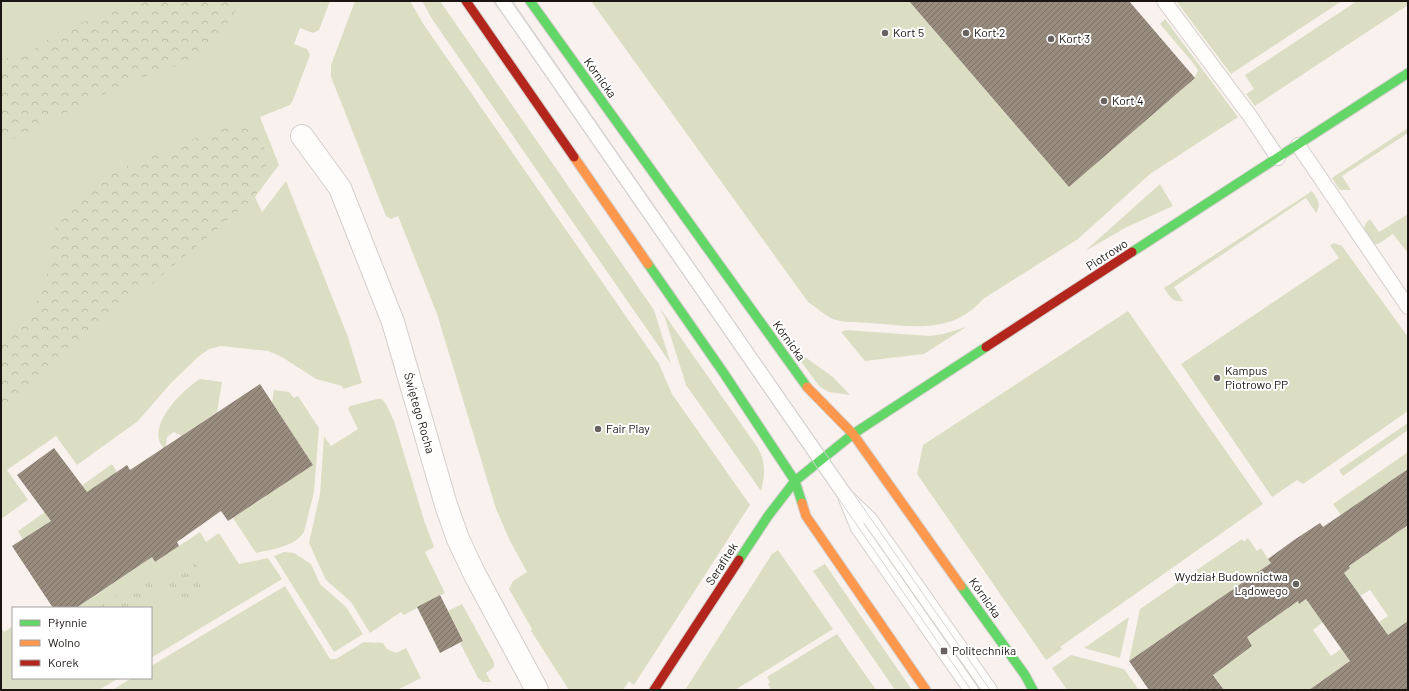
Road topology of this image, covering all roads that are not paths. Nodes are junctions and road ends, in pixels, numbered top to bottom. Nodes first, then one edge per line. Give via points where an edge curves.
1 (466, 1) edge
2 (503, 1) edge
3 (530, 1) edge
4 (1164, 1) edge
5 (1408, 73) edge
6 (302, 136) dead end
7 (1298, 145) junction
8 (1278, 158) junction
9 (1408, 307) edge
10 (853, 434) junction
11 (821, 460) junction
12 (796, 481) junction
13 (845, 495) junction
14 (537, 690) edge
15 (654, 690) edge
16 (926, 690) edge
17 (971, 690) edge
18 (990, 690) edge
19 (1033, 690) edge

1 - 12 street
2 - 11 lane
3 - 10 street, Kórnicka via 810,391
4 - 8 lane via 1250,116
5 - 7 street, Piotrowo
6 - 14 street, Świętego Rocha via 340,188 393,322 458,539
7 - 8 street, Piotrowo
7 - 9 lane
8 - 10 street, Piotrowo
10 - 11 street, Piotrowo
10 - 19 street, Kórnicka via 1020,668
11 - 12 street, Serafitek
11 - 13 lane
12 - 15 street, Serafitek via 748,545
12 - 16 street via 806,516
13 - 17 lane via 858,528
13 - 18 lane via 870,519

